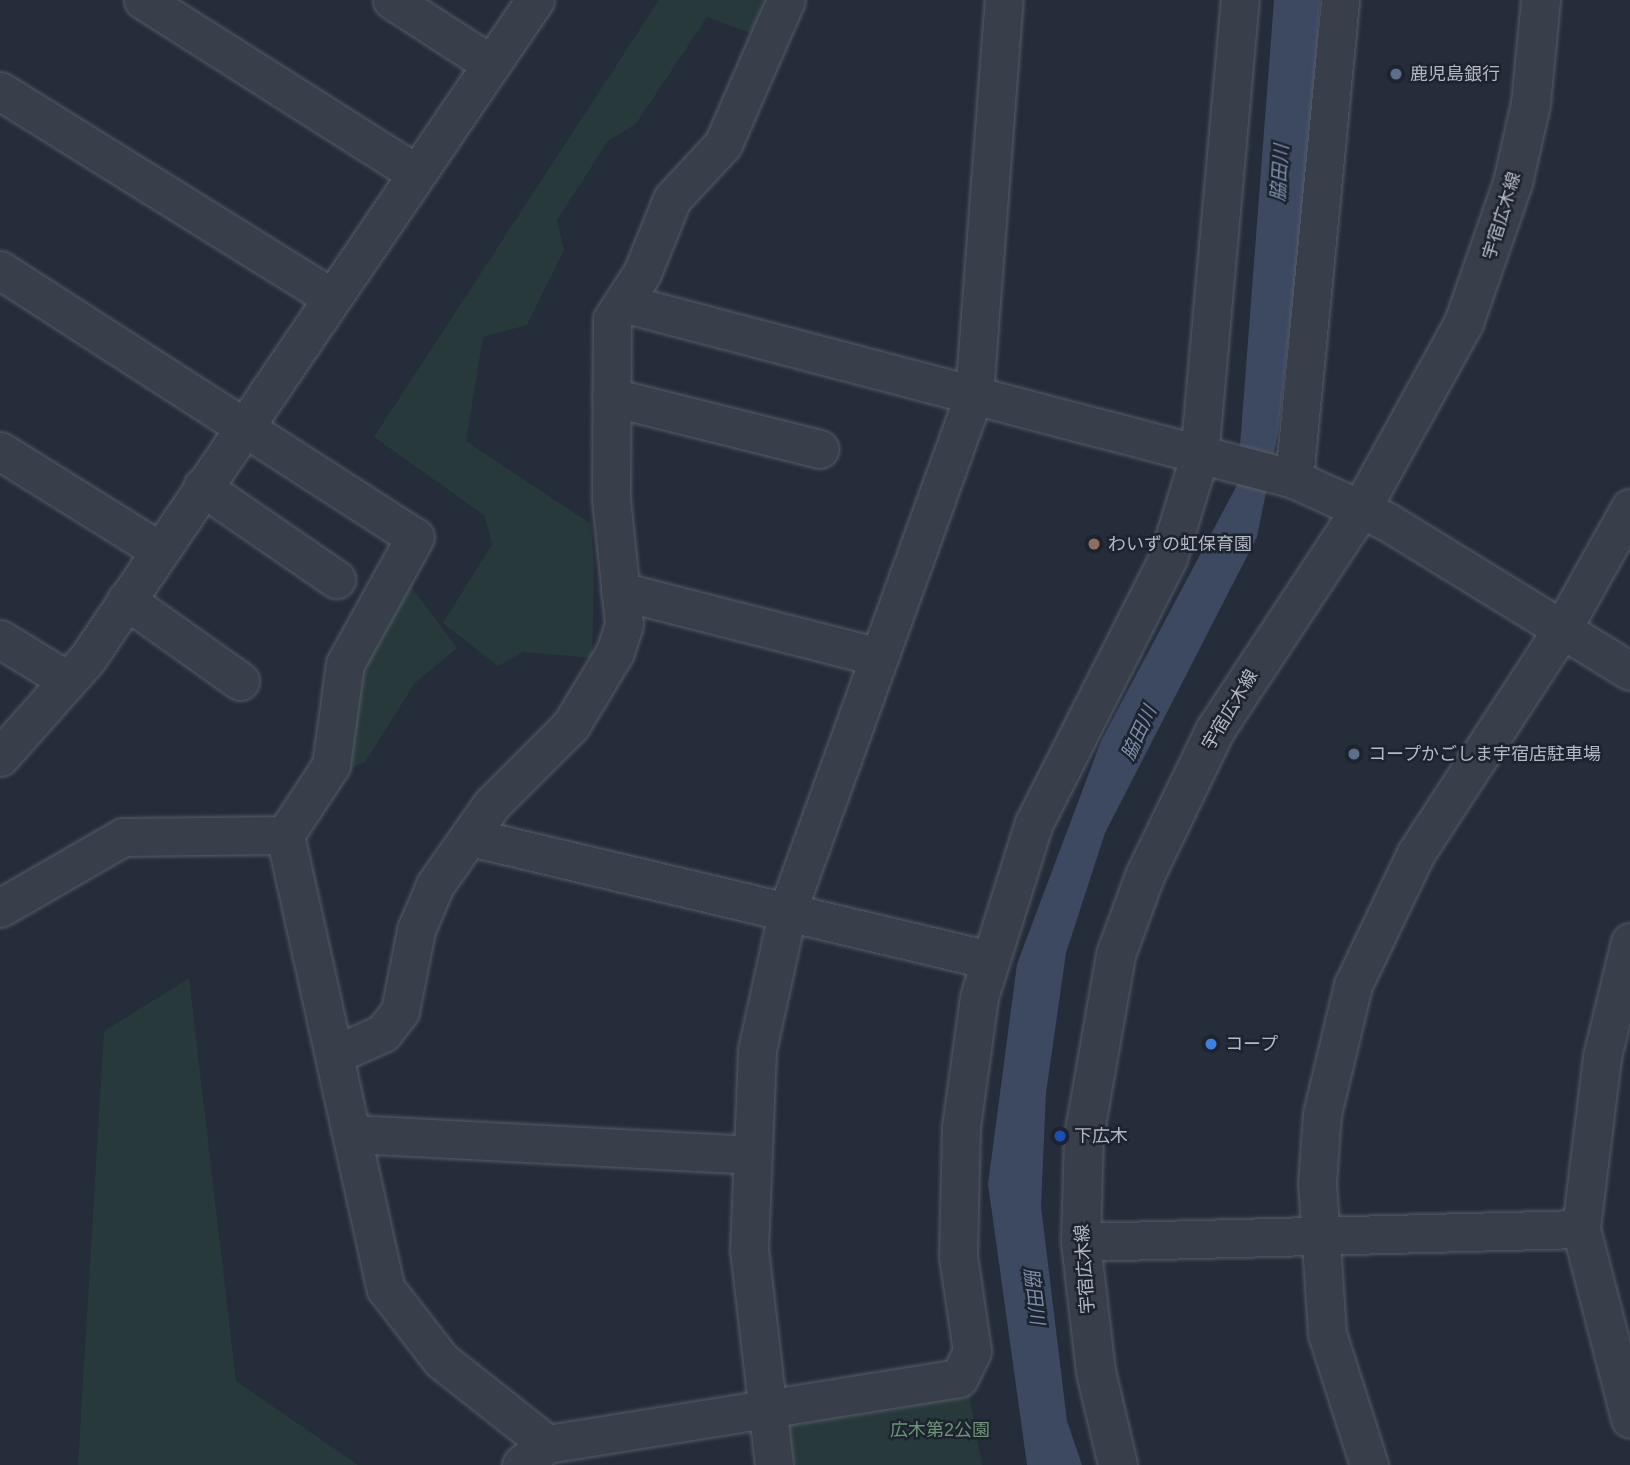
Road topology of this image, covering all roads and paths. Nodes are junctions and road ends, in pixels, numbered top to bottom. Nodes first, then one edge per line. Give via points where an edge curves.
1 (143, 0) edge
2 (391, 0) edge
3 (535, 0) edge
4 (786, 0) edge
5 (1004, 0) edge
6 (1240, 0) edge
7 (1340, 0) edge
8 (1541, 0) edge
9 (491, 64) junction
10 (0, 91) edge
11 (416, 173) junction
12 (0, 270) edge
13 (331, 297) junction
14 (623, 303) junction
15 (974, 395) junction
16 (611, 397) junction
17 (244, 426) junction
18 (820, 449) dead end
19 (0, 451) edge
20 (1207, 459) junction
21 (1286, 478) junction
22 (202, 487) junction
23 (1362, 508) junction
24 (1630, 508) edge
25 (160, 551) junction
26 (336, 579) dead end
27 (620, 591) junction
28 (126, 600) junction
29 (1562, 629) junction
30 (0, 639) edge
31 (879, 657) junction
32 (1630, 671) edge
33 (67, 680) junction
34 (240, 681) dead end
35 (0, 757) edge
36 (285, 835) junction
37 (470, 837) junction
38 (0, 908) edge
39 (788, 912) junction
40 (1630, 942) edge
41 (989, 960) junction
42 (338, 1053) junction
43 (354, 1134) junction
44 (749, 1155) junction
45 (1581, 1229) junction
46 (1320, 1236) junction
47 (1081, 1242) junction
48 (764, 1406) junction
49 (1630, 1419) edge
50 (534, 1454) edge
51 (774, 1465) edge
52 (1118, 1465) edge
53 (1369, 1465) edge

1 - 11 street
2 - 9 street
3 - 9 street
4 - 14 street via 723,144 673,199 642,273
5 - 15 street
6 - 20 street
7 - 21 street
8 - 23 street, 宇宿広木線 via 1531,104 1490,260 1427,399
9 - 11 street
10 - 13 street
11 - 13 street
12 - 17 street
13 - 17 street
14 - 15 street
14 - 16 street via 612,319
15 - 20 street
15 - 31 street
16 - 18 street
16 - 27 street via 611,499
17 - 22 street
17 - 36 street via 415,537 345,664 331,765
19 - 25 street
20 - 21 street
20 - 41 street via 1168,558 1034,822
21 - 23 street
22 - 25 street
22 - 26 street
23 - 29 street
23 - 47 street, 宇宿広木線 via 1215,731 1145,876 1116,955 1096,1049
24 - 29 street
25 - 28 street
27 - 31 street
27 - 37 street via 624,624 596,685 545,757 492,804
28 - 33 street
28 - 34 street
29 - 32 street
29 - 46 street via 1416,853 1353,985 1322,1114
30 - 33 street
31 - 39 street
33 - 35 street
36 - 38 street via 123,837
36 - 42 street
37 - 39 street
37 - 42 street via 426,902 401,1012 383,1033
39 - 41 street
39 - 44 street via 757,1050
40 - 45 street via 1602,1057
41 - 48 street via 961,1127 958,1256 972,1351 958,1378
42 - 43 street
43 - 44 street
43 - 50 street via 386,1289 441,1360
44 - 48 street via 752,1306
45 - 46 street
45 - 49 street
46 - 47 street
46 - 53 street via 1327,1333
47 - 52 street, 宇宿広木線 via 1096,1372
48 - 50 street
48 - 51 street

